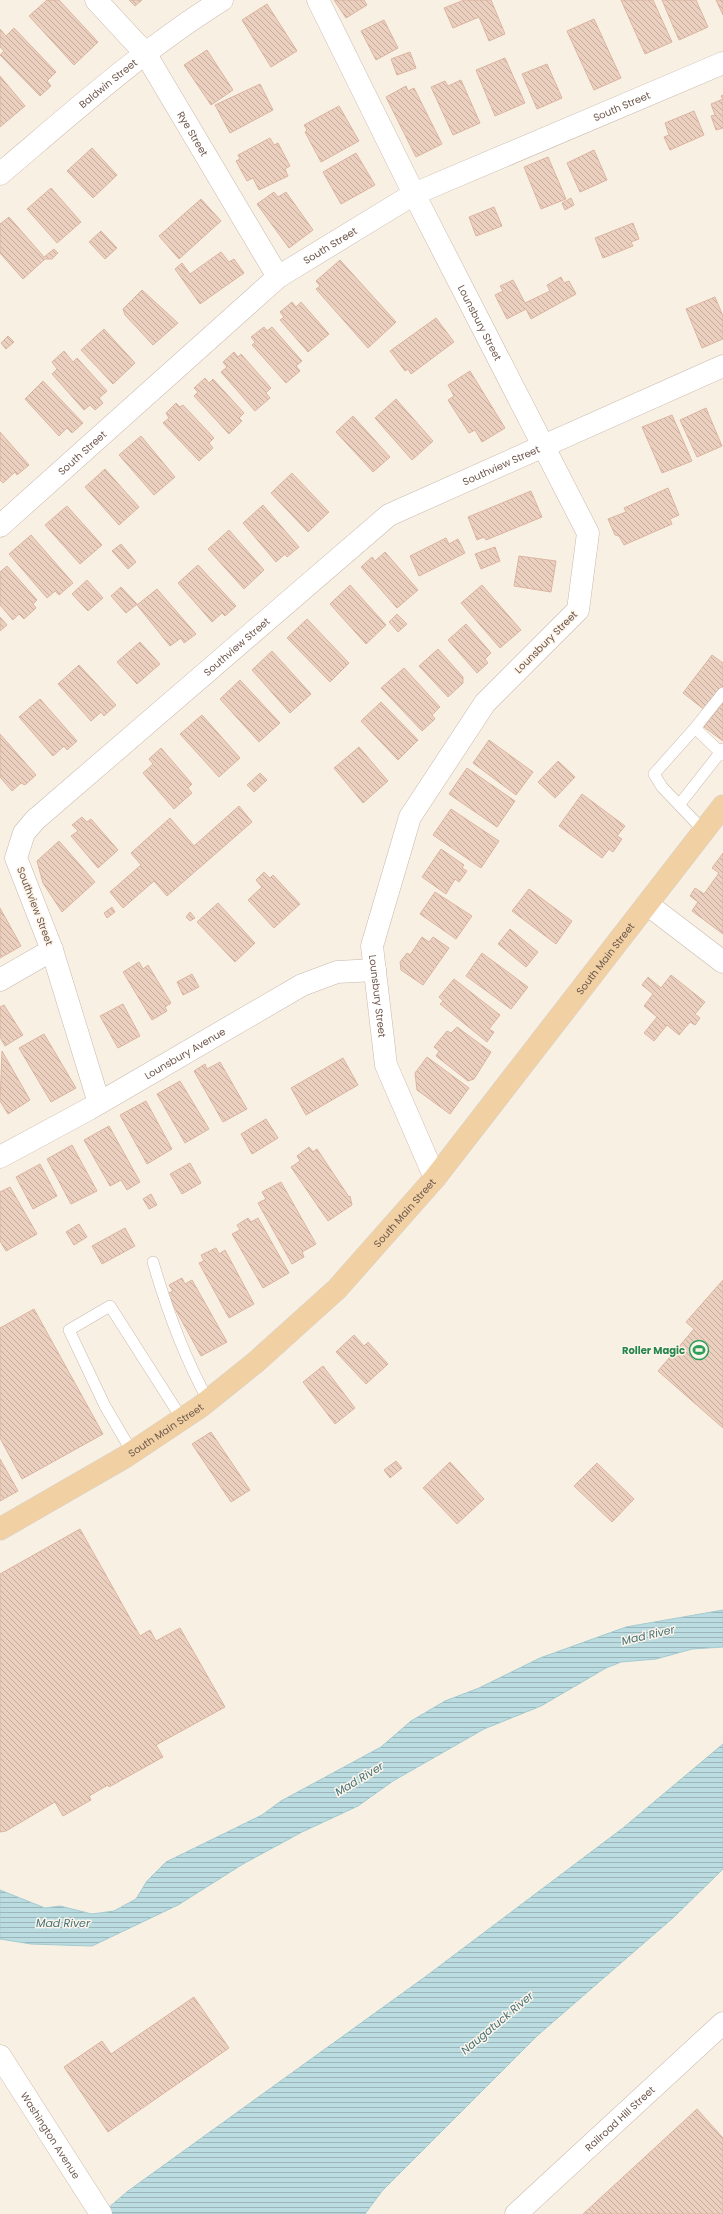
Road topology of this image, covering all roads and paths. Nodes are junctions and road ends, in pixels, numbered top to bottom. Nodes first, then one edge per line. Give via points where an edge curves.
1 (96, 0) edge
2 (222, 0) edge
3 (318, 0) edge
4 (145, 53) junction
5 (723, 63) edge
6 (0, 174) edge
7 (414, 194) junction
8 (278, 277) junction
9 (723, 366) edge
10 (543, 447) junction
11 (0, 526) edge
12 (723, 694) edge
13 (695, 728) junction
14 (722, 752) edge
15 (679, 805) junction
16 (723, 806) edge
17 (704, 831) junction
18 (647, 904) junction
19 (52, 950) junction
20 (723, 962) edge
21 (375, 970) junction
22 (0, 980) edge
23 (99, 1103) junction
24 (0, 1157) edge
25 (435, 1178) junction
26 (153, 1262) dead end
27 (208, 1400) junction
28 (182, 1419) junction
29 (132, 1452) junction
30 (0, 1529) edge
31 (723, 2023) edge
32 (0, 2056) edge
33 (96, 2206) edge
34 (516, 2214) edge

1 - 4 street, Rye Street
2 - 4 street, Baldwin Street
3 - 7 street, Lounsbury Street
4 - 6 street, Baldwin Street
4 - 8 street, Rye Street
5 - 7 street, South Street
7 - 8 street, South Street
7 - 10 street, Lounsbury Street
8 - 11 street, South Street
9 - 10 street, Southview Street
10 - 19 street, Southview Street via 389,515 35,820 24,833 16,858
10 - 21 street, Lounsbury Street via 588,533 578,610 485,703 410,818 372,946
12 - 13 lane
13 - 14 lane
13 - 15 lane via 654,774
14 - 15 lane
15 - 17 lane
16 - 17 main road, South Main Street
17 - 18 main road, South Main Street
18 - 20 street
18 - 25 main road, South Main Street
19 - 22 street
19 - 23 street, Southview Street
21 - 23 street, Lounsbury Avenue via 337,972 302,985
21 - 25 street, Lounsbury Street via 386,1065
23 - 24 street, Lounsbury Avenue
25 - 27 main road, South Main Street via 337,1289 256,1362
26 - 27 lane via 174,1326 195,1377
27 - 28 main road, South Main Street
28 - 29 main road, South Main Street
28 - 29 lane via 110,1306 69,1330 105,1406
29 - 30 main road, South Main Street
31 - 34 street, Railroad Hill Street
32 - 33 street, Washington Avenue

